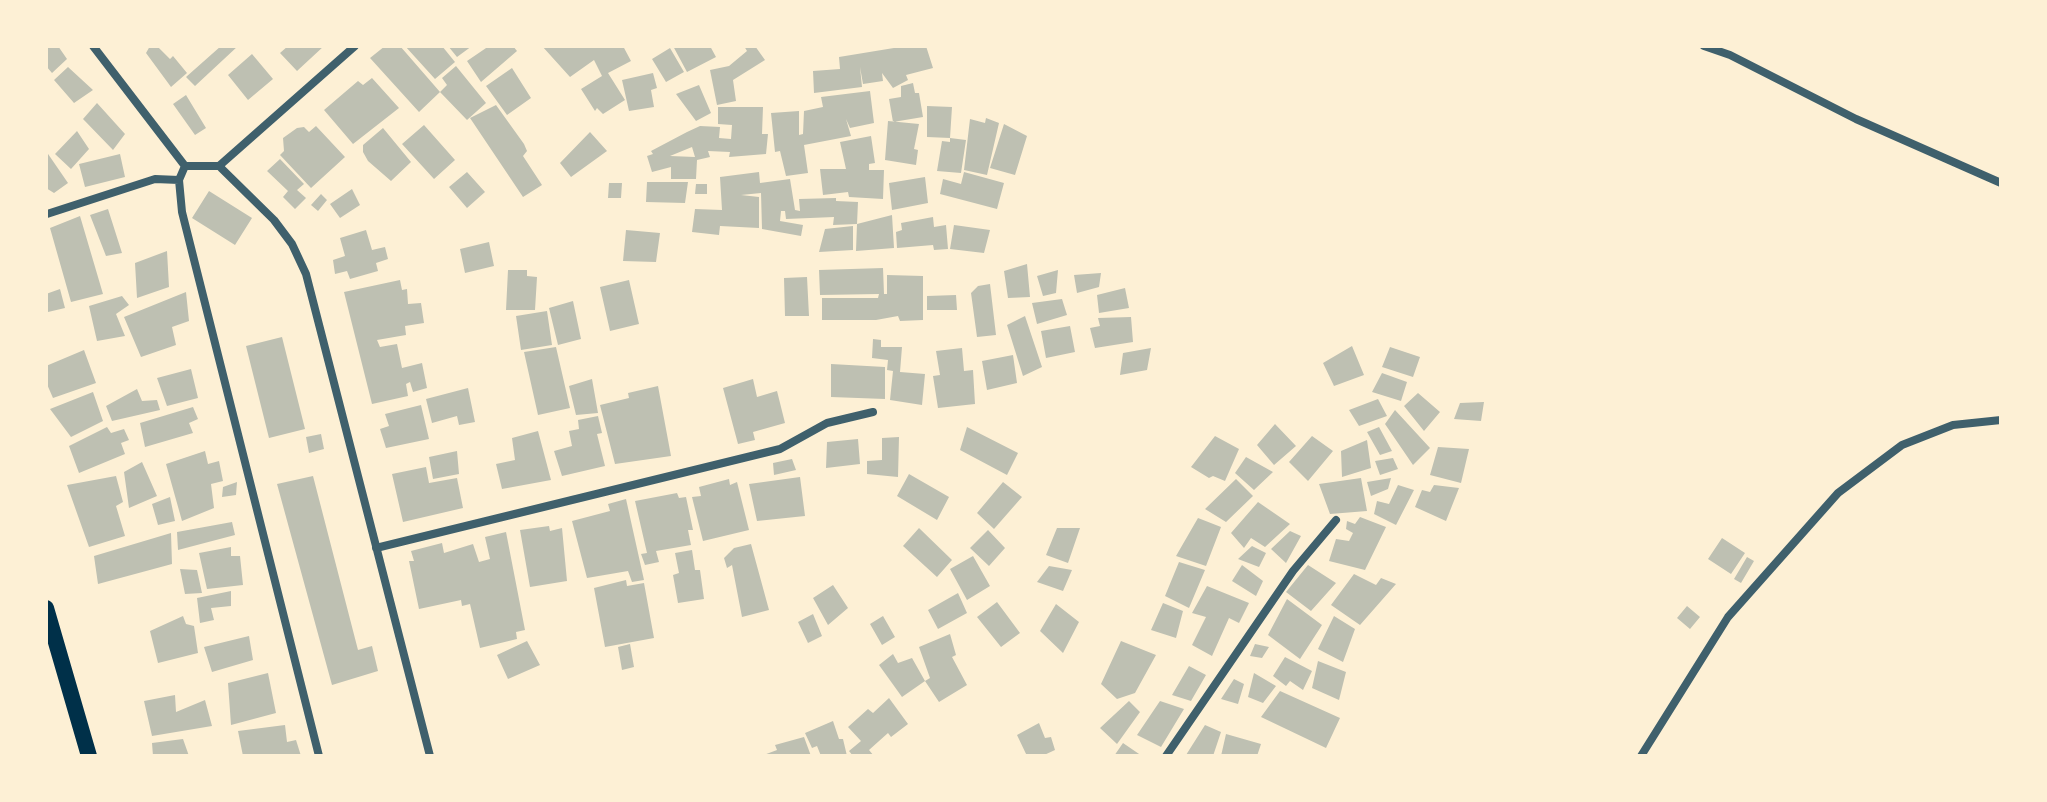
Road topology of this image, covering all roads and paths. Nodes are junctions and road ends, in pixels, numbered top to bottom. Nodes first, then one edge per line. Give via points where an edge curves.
1 (93, 46) edge
2 (355, 46) edge
3 (1704, 46) edge
4 (185, 166) junction
5 (219, 166) junction
6 (179, 180) junction
7 (2001, 183) edge
8 (47, 214) edge
9 (873, 412) dead end
10 (2001, 420) edge
11 (1336, 520) dead end
12 (376, 548) junction
13 (46, 608) edge
14 (89, 756) edge
15 (319, 756) edge
16 (430, 756) edge
17 (1166, 756) edge
18 (1641, 756) edge

1 - 4 street
2 - 5 street
3 - 7 street
4 - 5 street
4 - 6 street
5 - 12 street via 274,220 306,274
6 - 8 street via 155,179
6 - 15 street via 185,227
9 - 12 street via 827,423 766,453
10 - 18 street via 1953,425 1902,445 1838,493 1728,617
11 - 17 street via 1293,571
12 - 16 street
13 - 14 highway

